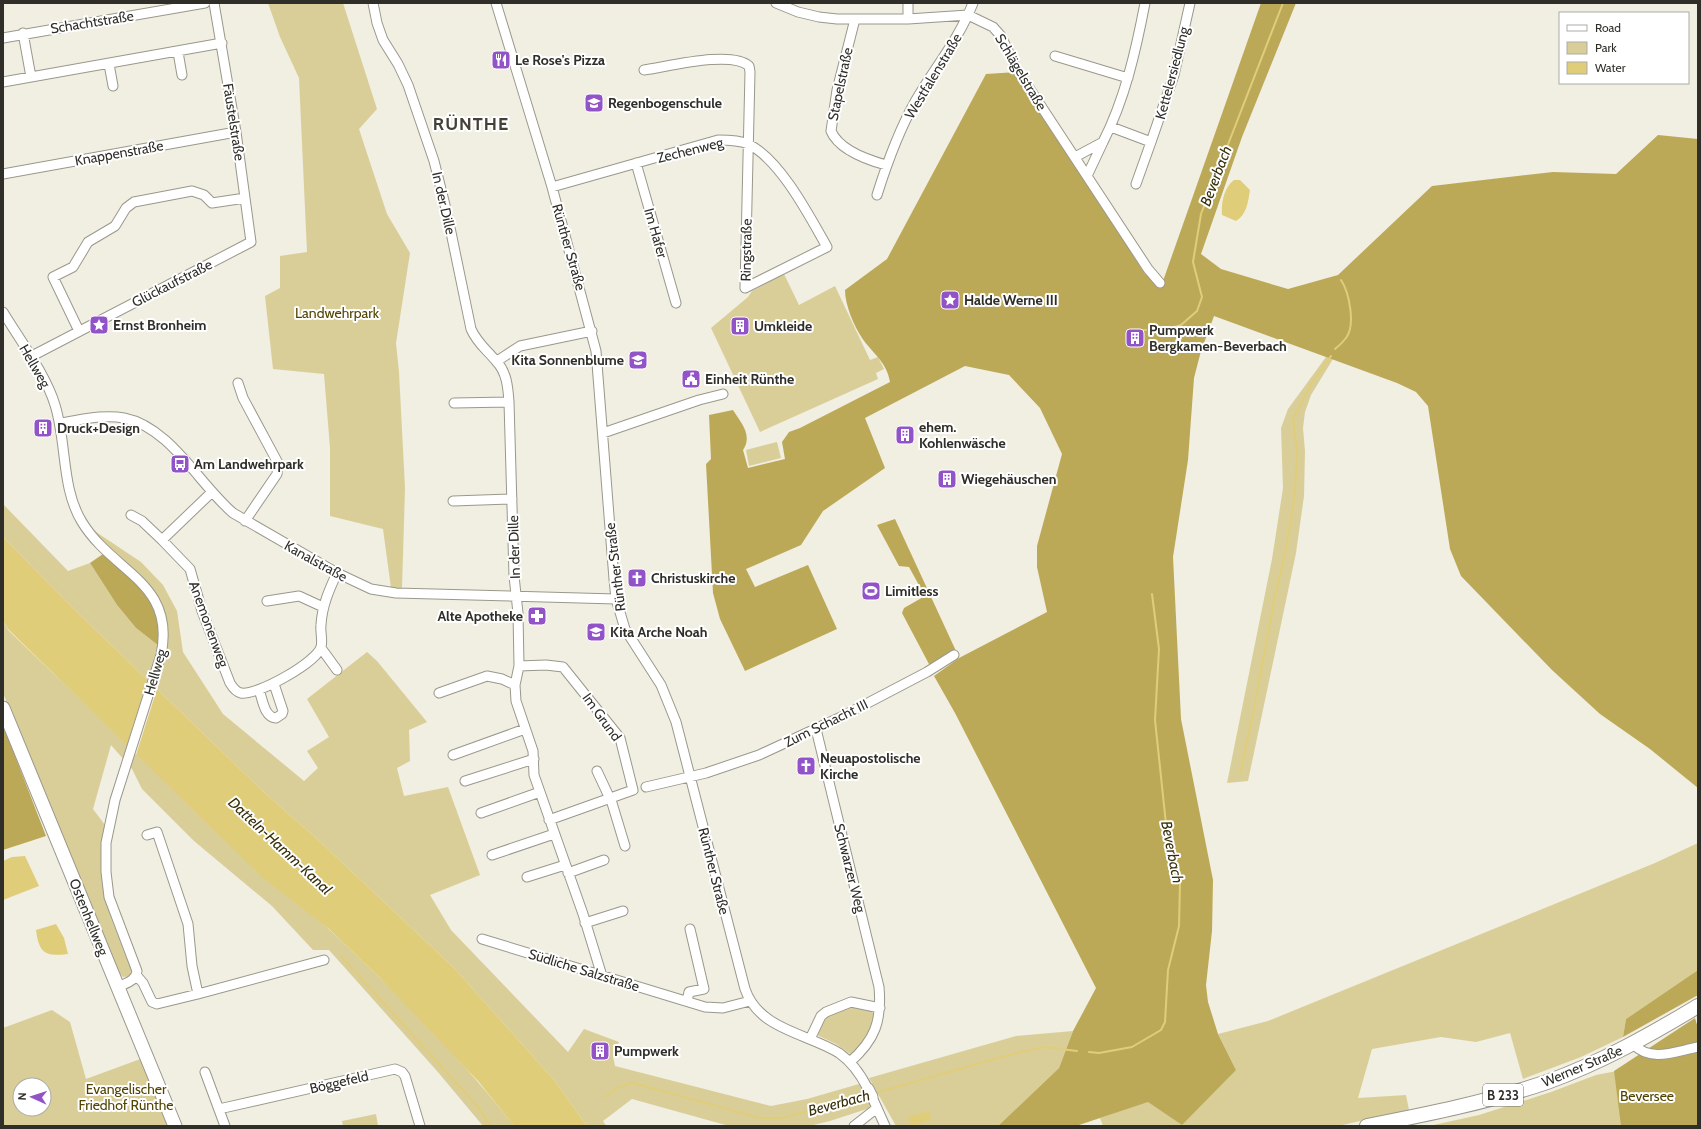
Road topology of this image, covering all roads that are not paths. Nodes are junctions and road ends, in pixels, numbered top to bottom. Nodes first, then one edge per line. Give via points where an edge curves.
1 (205, 3) edge
2 (214, 3) edge
3 (373, 3) edge
4 (496, 3) edge
5 (776, 3) edge
6 (908, 3) edge
7 (973, 3) edge
8 (1145, 3) edge
9 (1190, 3) edge
10 (798, 8) edge
11 (968, 15) junction
12 (855, 19) junction
13 (908, 19) junction
14 (23, 34) junction
15 (3, 38) edge
16 (222, 43) junction
17 (178, 52) junction
18 (1055, 56) dead end
19 (109, 64) junction
20 (644, 70) dead end
21 (182, 75) dead end
22 (31, 77) junction
23 (1128, 78) junction
24 (3, 82) edge
25 (113, 86) dead end
26 (1111, 127) junction
27 (236, 132) junction
28 (1103, 142) junction
29 (1152, 142) junction
30 (748, 144) junction
31 (1075, 157) junction
32 (636, 163) junction
33 (886, 165) junction
34 (3, 174) edge
35 (1087, 176) junction
36 (1136, 184) dead end
37 (552, 187) junction
38 (877, 195) dead end
39 (245, 198) junction
40 (251, 242) joint
41 (827, 247) joint
42 (1160, 283) dead end
43 (676, 303) dead end
44 (3, 312) edge
45 (79, 331) junction
46 (592, 331) junction
47 (30, 357) junction
48 (497, 361) junction
49 (238, 383) dead end
50 (723, 394) dead end
51 (509, 402) junction
52 (454, 403) dead end
53 (60, 423) junction
54 (603, 432) junction
55 (212, 492) junction
56 (512, 499) junction
57 (453, 500) dead end
58 (131, 515) dead end
59 (246, 521) junction
60 (162, 540) junction
61 (338, 573) junction
62 (515, 595) junction
63 (616, 599) junction
64 (267, 601) dead end
65 (323, 607) junction
66 (321, 648) junction
67 (954, 655) dead end
68 (520, 666) junction
69 (337, 670) dead end
70 (274, 684) junction
71 (515, 685) junction
72 (259, 690) junction
73 (439, 693) dead end
74 (3, 708) edge
75 (525, 729) junction
76 (816, 729) junction
77 (453, 755) dead end
78 (534, 759) junction
79 (597, 771) dead end
80 (691, 776) junction
81 (465, 781) dead end
82 (646, 787) dead end
83 (540, 792) junction
84 (608, 798) junction
85 (481, 813) dead end
86 (549, 820) junction
87 (554, 834) junction
88 (147, 835) dead end
89 (625, 846) dead end
90 (492, 855) dead end
91 (604, 860) dead end
92 (566, 869) junction
93 (527, 877) dead end
94 (623, 911) dead end
95 (585, 923) junction
96 (690, 929) dead end
97 (482, 939) dead end
98 (324, 960) dead end
99 (137, 976) junction
100 (602, 976) junction
101 (118, 986) junction
102 (198, 994) junction
103 (687, 1001) junction
104 (750, 1001) junction
105 (1698, 1006) edge
106 (880, 1008) junction
107 (810, 1039) junction
108 (1633, 1044) junction
109 (1698, 1047) edge
110 (850, 1062) junction
111 (205, 1072) dead end
112 (877, 1108) junction
113 (219, 1109) junction
114 (175, 1126) edge
115 (225, 1126) edge
116 (420, 1126) edge
117 (854, 1126) edge
118 (885, 1126) edge
119 (1367, 1126) edge

1 - 14 street, Schachtstraße
2 - 16 street, Fäustelstraße
3 - 48 street, In der Dille via 383,40 408,85 434,161 446,206 471,329 479,345
4 - 37 street, Rünther Straße
5 - 10 street, Schlägelstraße
6 - 13 street
7 - 11 street, Westfalenstraße
8 - 23 street
9 - 29 street, Kettelersiedlung via 1174,75
10 - 12 street, Schlägelstraße via 819,17
11 - 13 street, Schlägelstraße
11 - 31 street, Schlägelstraße via 993,26 1001,36 1016,68
11 - 33 street, Westfalenstraße via 956,39 916,100
12 - 13 street, Schlägelstraße
12 - 33 street, Stapelstraße via 837,90 831,131 838,140 857,154
14 - 15 street, Schachtstraße
14 - 22 street
16 - 17 street
16 - 27 street, Fäustelstraße
17 - 19 street
17 - 21 street
18 - 23 street
19 - 22 street
19 - 25 street
20 - 30 street via 713,60 744,63 749,66
22 - 24 street
23 - 26 street
26 - 28 street
26 - 29 street
27 - 34 street, Knappenstraße
27 - 39 street, Fäustelstraße
28 - 31 street
28 - 35 street
29 - 36 street, Kettelersiedlung
30 - 32 street, Zechenweg via 718,140
30 - 41 street, Zechenweg via 766,156 798,198
30 - 41 street, Ringstraße via 745,288
31 - 35 street, Schlägelstraße
32 - 37 street, Zechenweg
32 - 43 street, Im Hafer
33 - 38 street, Westfalenstraße
35 - 42 street, Schlägelstraße via 1148,269
37 - 46 street, Rünther Straße
39 - 40 street, Fäustelstraße
39 - 45 street via 212,203 204,195 192,191 139,200 130,205 114,226 88,242 73,267 53,278
40 - 45 street, Glückaufstraße
44 - 47 street, Hellweg
45 - 47 street, Glückaufstraße
46 - 48 street via 520,346
46 - 54 street, Rünther Straße
47 - 53 street, Hellweg via 48,388
48 - 51 street, In der Dille via 506,379
49 - 59 street via 242,398 278,463 277,474
50 - 54 street
51 - 52 street
51 - 56 street, In der Dille
53 - 55 street, Kanalstraße via 116,417 129,419 147,427 175,451
53 - 99 street, Hellweg via 70,490 77,513 98,544 143,583 157,604 164,634 158,666 126,767 106,843 106,872 113,909
54 - 63 street, Rünther Straße
55 - 59 street, Kanalstraße via 222,504
55 - 60 street
56 - 57 street, In der Dille
56 - 62 street, In der Dille
58 - 60 street, Anemonenweg via 142,521
59 - 61 street, Kanalstraße
60 - 72 street, Anemonenweg via 190,569 202,611 234,689 240,693
61 - 62 street, Kanalstraße via 371,588 388,592
61 - 65 street
62 - 63 street, Kanalstraße
62 - 68 street, In der Dille
63 - 80 street, Rünther Straße via 625,629 662,685
64 - 65 street via 298,596
65 - 66 street
66 - 69 street
66 - 70 street, Anemonenweg
67 - 76 street, Zum Schacht III via 927,672
68 - 71 street, In der Dille
68 - 84 street, Im Grund via 563,667 620,738 633,790
70 - 72 street, Anemonenweg
70 - 72 street via 283,710 276,718 269,716
71 - 73 street via 487,676
71 - 75 street via 516,700
74 - 101 main road, Ostenhellweg
75 - 77 street
75 - 78 street
76 - 80 street, Zum Schacht III via 759,755
76 - 106 street, Schwarzer Weg via 879,988
78 - 81 street
78 - 83 street via 534,775
79 - 84 street
80 - 82 street
80 - 104 street, Rünther Straße via 739,969
83 - 85 street
83 - 86 street
84 - 86 street, Im Grund
84 - 89 street via 612,803
86 - 87 street
87 - 90 street
87 - 92 street
88 - 102 street via 157,832 188,924
91 - 92 street
92 - 93 street
92 - 95 street
94 - 95 street
95 - 100 street
96 - 103 street via 704,989 690,992
97 - 100 street, Südliche Salzstraße
98 - 102 street
99 - 101 street
99 - 102 street, Hellweg via 152,1002 157,1004
100 - 103 street, Südliche Salzstraße
101 - 114 main road, Ostenhellweg
103 - 104 street, Südliche Salzstraße via 705,1007 723,1008
104 - 107 street, Rünther Straße via 778,1026
105 - 108 main road, Werner Straße / B 233
106 - 107 street via 851,1002 826,1012 821,1016
106 - 110 street, Schwarzer Weg via 876,1030
107 - 110 street, Rünther Straße
108 - 109 street, Werner Straße via 1652,1055
108 - 119 main road, Werner Straße / B 233 via 1546,1082 1476,1103
110 - 112 street, Rünther Straße
111 - 113 street
112 - 117 street
112 - 118 street, Rünther Straße
113 - 115 street
113 - 116 street, Böggefeld via 395,1069 405,1076

